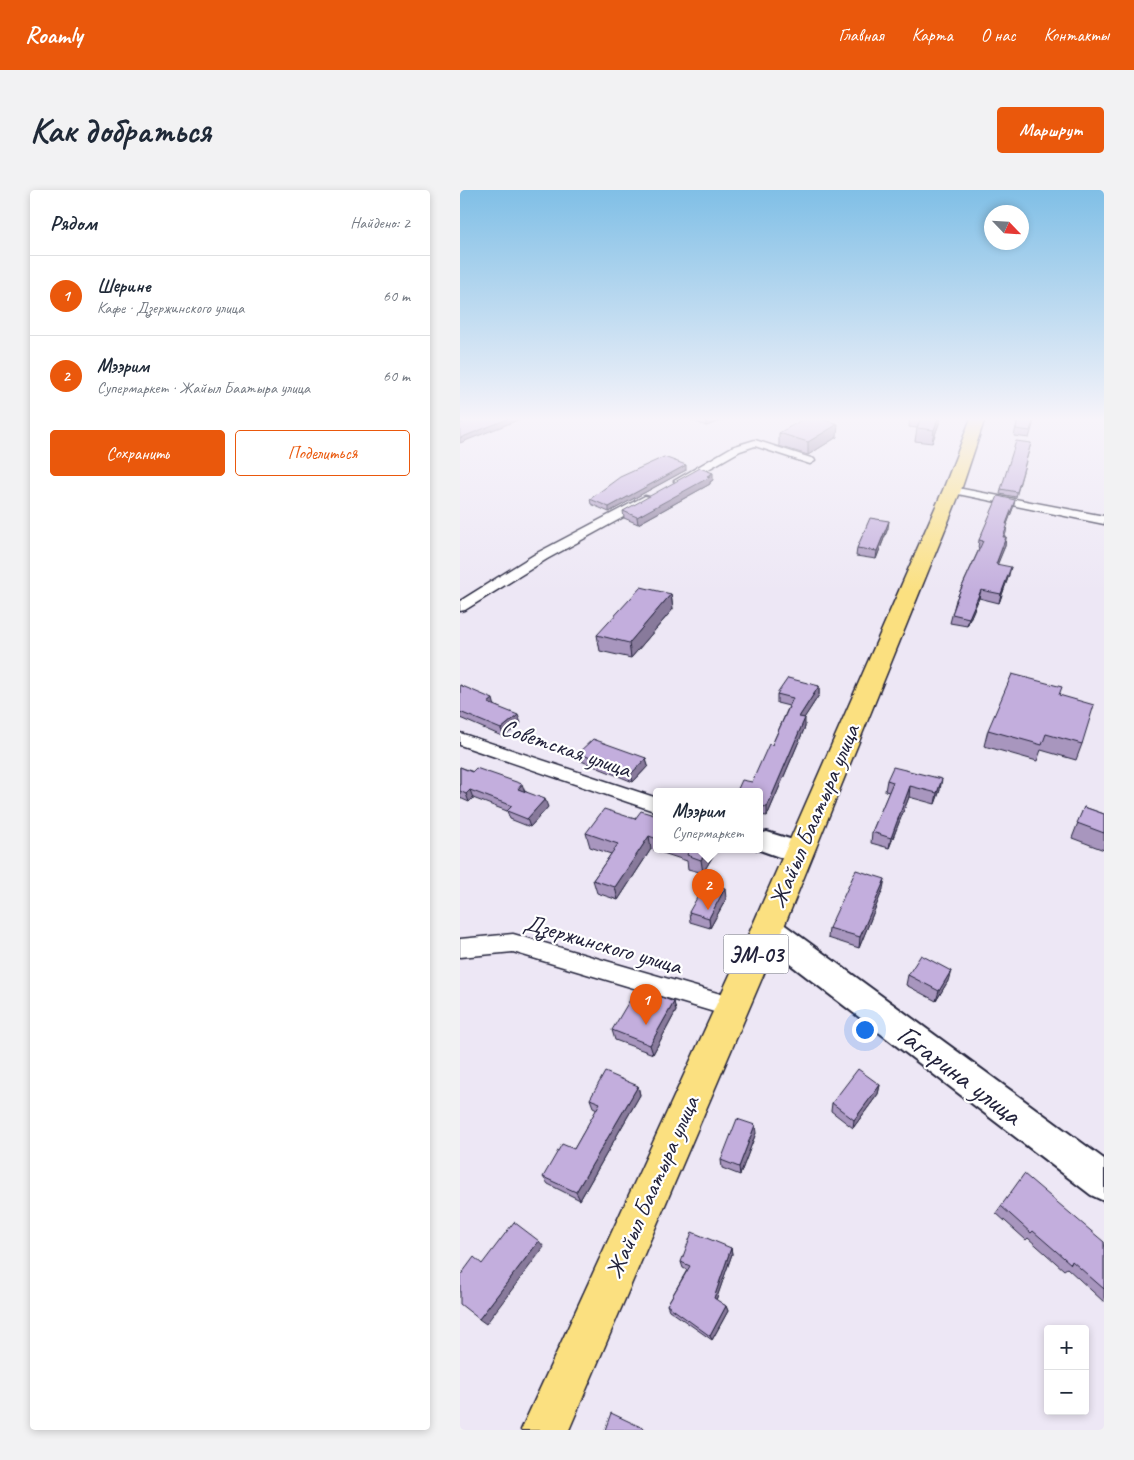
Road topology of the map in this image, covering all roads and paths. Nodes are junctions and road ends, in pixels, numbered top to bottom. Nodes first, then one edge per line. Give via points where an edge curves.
1 (688, 476) edge
2 (957, 476) edge
3 (670, 486) edge
4 (952, 490) junction
5 (654, 495) edge
6 (1104, 520) edge
7 (460, 607) edge
8 (460, 739) edge
9 (653, 804) edge
10 (763, 841) edge
11 (799, 853) junction
12 (767, 929) junction
13 (460, 948) edge
14 (731, 1008) junction
15 (1104, 1182) edge
16 (545, 1430) edge

1 - 3 street
2 - 4 highway, Жайыл Баатыра улица / ЭМ-03
4 - 6 street
4 - 11 highway, Жайыл Баатыра улица / ЭМ-03
5 - 7 street via 542,556
8 - 9 street, Советская улица
10 - 11 street
11 - 12 highway, Жайыл Баатыра улица / ЭМ-03
12 - 14 highway, Жайыл Баатыра улица / ЭМ-03
12 - 15 street, Гагарина улица
13 - 14 street, Дзержинского улица via 513,943
14 - 16 highway, Жайыл Баатыра улица / ЭМ-03

